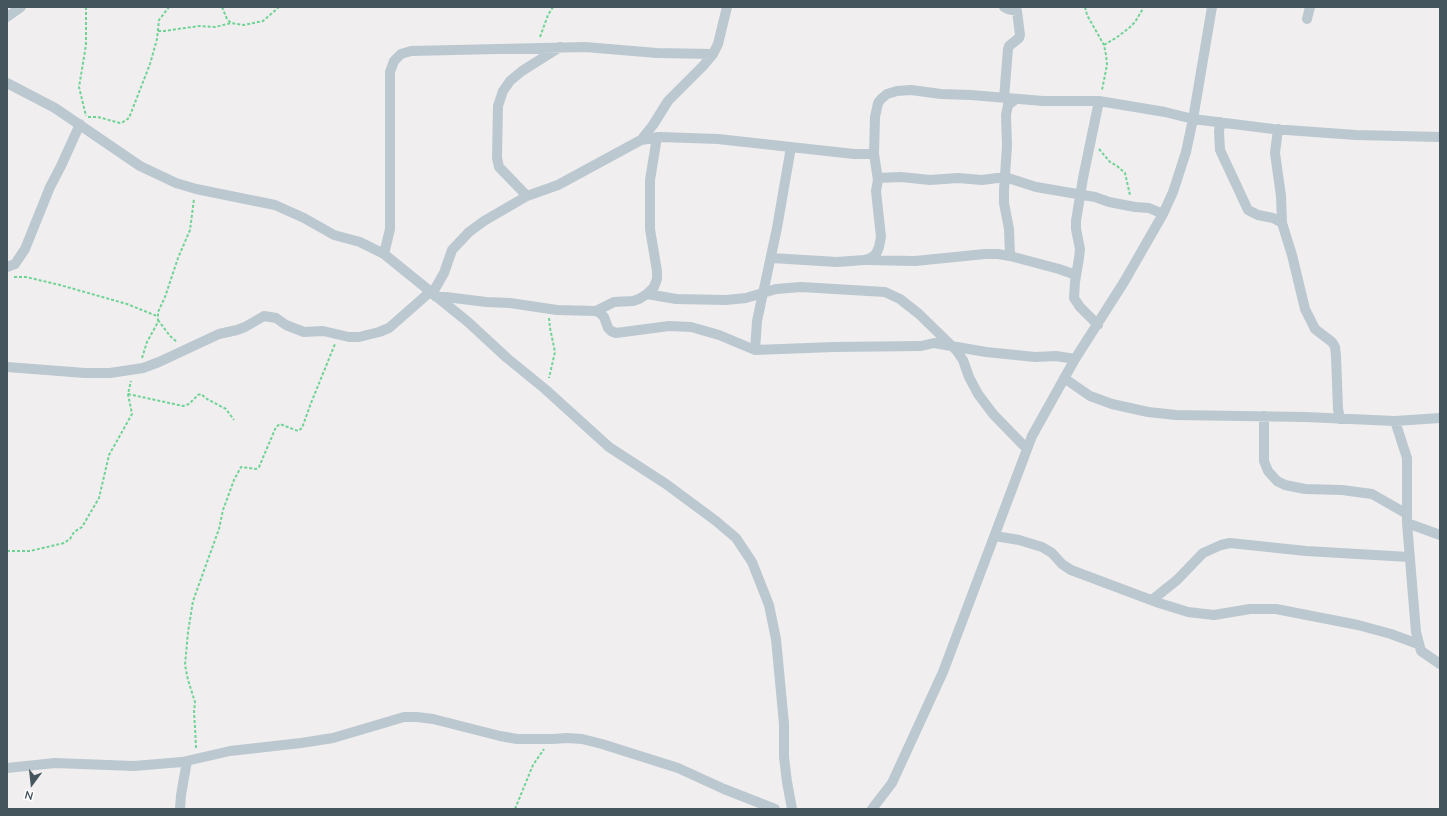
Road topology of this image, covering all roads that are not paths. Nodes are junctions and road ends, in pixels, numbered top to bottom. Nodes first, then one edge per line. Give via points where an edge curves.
1 (21, 7) edge
2 (727, 7) edge
3 (1004, 7) edge
4 (1212, 7) edge
5 (1310, 7) edge
6 (7, 17) edge
7 (1307, 19) dead end
8 (560, 47) junction
9 (712, 54) junction
10 (7, 84) edge
11 (1004, 98) junction
12 (1016, 99) junction
13 (1099, 101) junction
14 (1193, 119) junction
15 (83, 121) junction
16 (1220, 122) junction
17 (1278, 130) junction
18 (657, 137) junction
19 (1440, 137) edge
20 (641, 140) junction
21 (791, 147) junction
22 (874, 154) junction
23 (1004, 177) junction
24 (878, 178) junction
25 (1081, 194) junction
26 (527, 196) junction
27 (1162, 214) junction
28 (1282, 223) junction
29 (384, 254) junction
30 (1010, 256) junction
31 (772, 258) junction
32 (864, 260) junction
33 (7, 267) edge
34 (1076, 275) junction
35 (764, 292) junction
36 (433, 294) junction
37 (648, 294) junction
38 (596, 311) junction
39 (1098, 325) junction
40 (953, 348) junction
41 (755, 350) junction
42 (1075, 358) junction
43 (7, 368) edge
44 (1064, 378) junction
45 (1264, 416) junction
46 (1440, 418) edge
47 (1340, 419) junction
48 (1395, 421) junction
49 (1027, 449) junction
50 (1407, 518) junction
51 (1440, 535) edge
52 (995, 536) junction
53 (1409, 557) junction
54 (1152, 600) junction
55 (1418, 644) junction
56 (1440, 664) edge
57 (191, 760) junction
58 (7, 768) edge
59 (180, 809) edge
60 (775, 809) edge
61 (792, 809) edge
62 (872, 809) edge

1 - 6 street
2 - 9 street via 718,44
3 - 11 street via 1017,11 1020,35 1008,49
4 - 14 street
5 - 7 street
8 - 9 street
8 - 26 street via 510,81 498,106 499,167
8 - 29 street via 411,51 401,54 394,61 390,72 389,95 390,229
9 - 20 street via 668,101
10 - 15 street
11 - 12 street
11 - 22 street via 912,90 887,94 876,109
12 - 13 street
12 - 23 street via 1010,102 1006,111 1007,146
13 - 14 street
13 - 25 street
14 - 16 street
14 - 27 street via 1173,192
15 - 29 street via 140,166 176,183 275,205 334,235 360,242
15 - 33 street via 50,187 25,249 15,264
16 - 17 street
16 - 28 street via 1220,150 1248,210
17 - 19 street
17 - 28 street via 1275,153
18 - 20 street
18 - 21 street via 718,139
18 - 37 street via 650,180 650,229 657,279
20 - 26 street via 558,185
21 - 22 street
21 - 31 street
22 - 24 street
23 - 24 street via 982,180
23 - 25 street via 1036,187
23 - 30 street
24 - 32 street via 876,191 881,227 880,247 871,258
25 - 27 street via 1128,206 1149,208
25 - 34 street via 1076,221 1080,249
26 - 36 street via 484,221 462,239 452,250
27 - 39 street
28 - 47 street via 1305,309 1315,329 1335,347
29 - 36 street
30 - 32 street via 985,254 915,261
30 - 34 street
31 - 32 street via 837,262
31 - 35 street
34 - 39 street via 1074,298
35 - 37 street via 746,298 726,300 676,299
35 - 40 street via 801,287 885,292 900,299 919,314
35 - 41 street via 757,321
36 - 38 street via 563,310
36 - 43 street via 389,328 359,337 323,331 304,332 286,326 276,318 264,316 245,327 219,334 143,368 110,373
36 - 61 street via 609,447 666,484 736,538 752,562 769,605 776,639 786,776
37 - 38 street via 633,301 614,302
38 - 41 street via 604,317 608,328 616,333 669,326 691,327
39 - 42 street
40 - 41 street via 934,343 921,346
40 - 42 street via 1035,357
40 - 49 street via 963,360 978,394
42 - 44 street
44 - 45 street via 1090,396 1148,412 1176,415
44 - 49 street
45 - 47 street
45 - 50 street via 1264,461 1268,471 1277,481 1294,487 1372,494
46 - 48 street
47 - 48 street
48 - 50 street via 1407,458
49 - 52 street
50 - 51 street
50 - 53 street
52 - 54 street via 1042,546 1071,570
52 - 62 street via 943,672 892,783
53 - 54 street via 1230,543 1203,553 1177,580
53 - 55 street
54 - 55 street via 1188,612 1214,616 1250,609 1276,609 1358,625
55 - 56 street via 1421,652
57 - 58 street via 134,766 54,763
57 - 59 street via 181,795
57 - 60 street via 230,751 333,738 404,717 417,717 511,738 582,739 678,768

